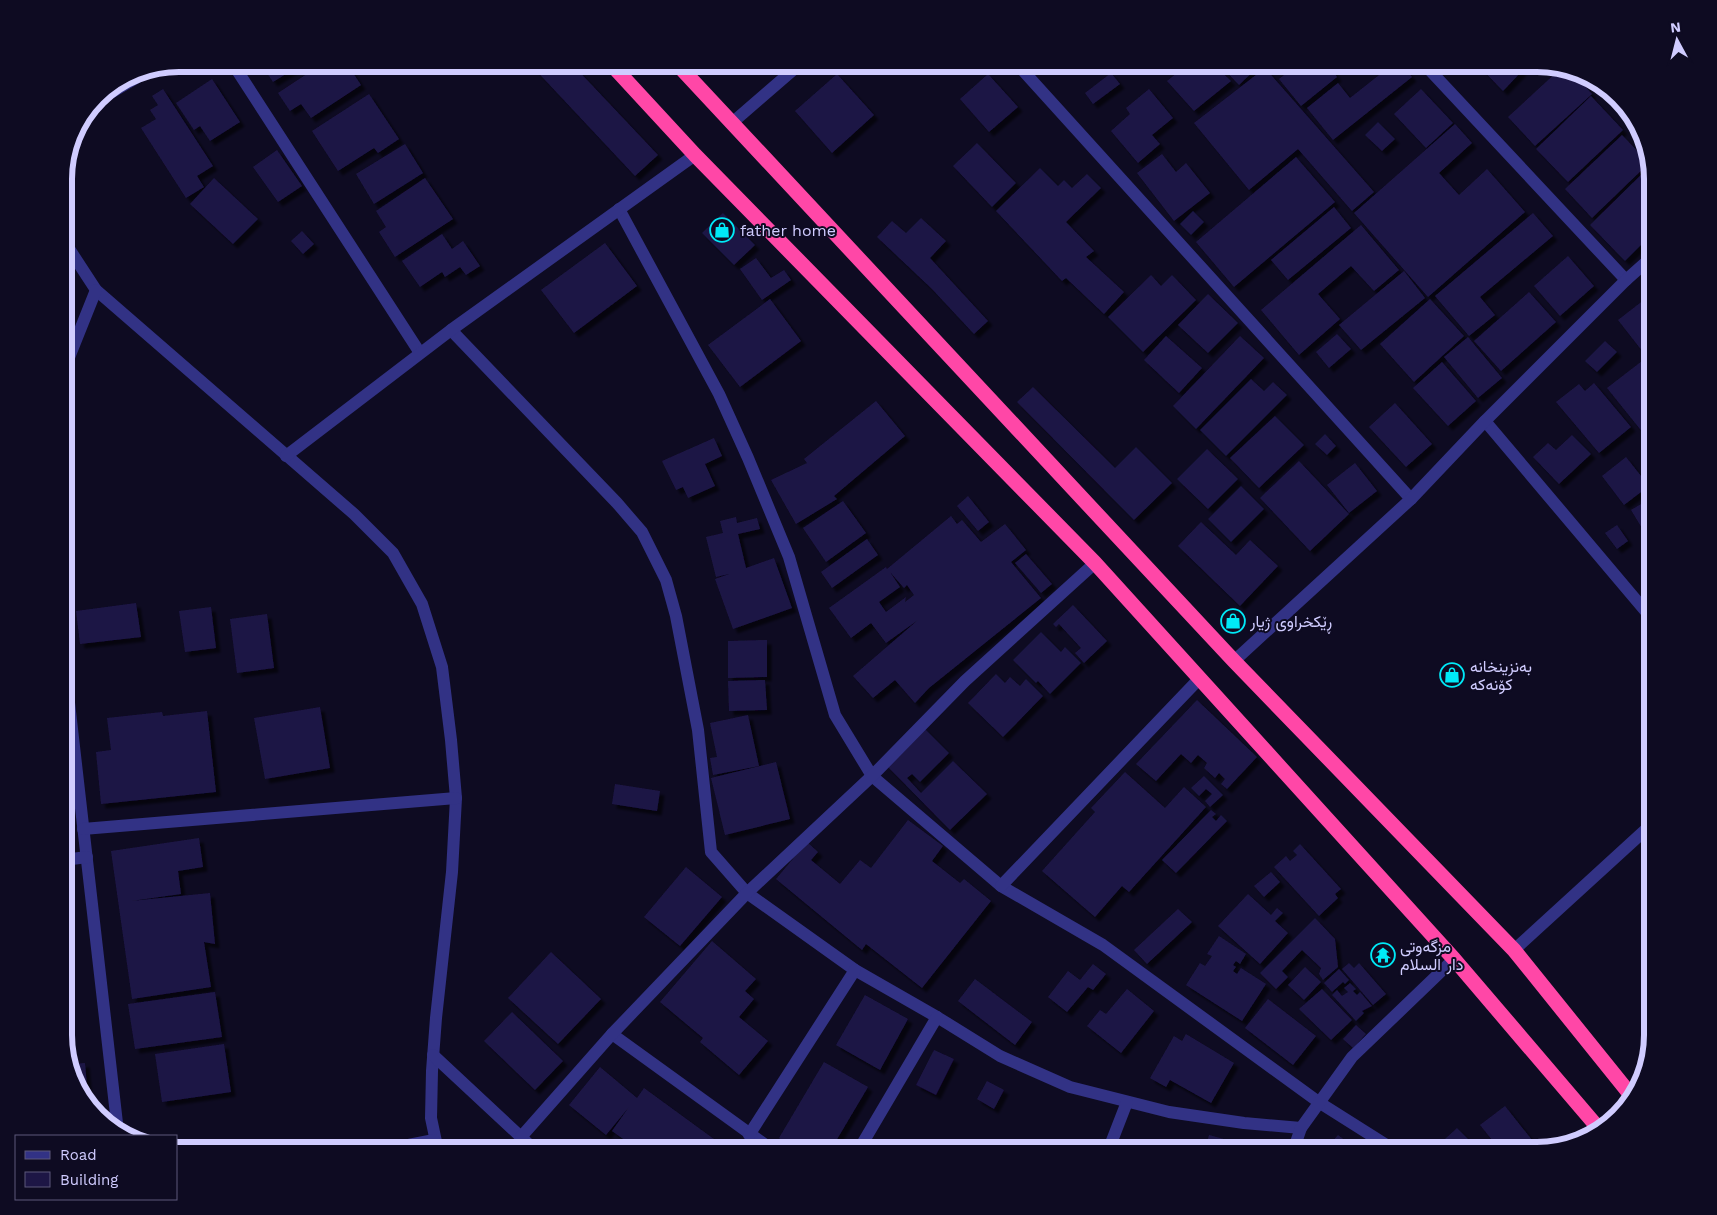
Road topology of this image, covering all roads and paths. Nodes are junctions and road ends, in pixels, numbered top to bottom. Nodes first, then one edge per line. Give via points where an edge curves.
1 (240, 73) edge
2 (619, 73) edge
3 (686, 73) edge
4 (789, 73) edge
5 (1026, 73) edge
6 (1432, 73) edge
7 (732, 122) junction
8 (695, 155) junction
9 (620, 209) junction
10 (73, 255) edge
11 (1644, 264) edge
12 (1626, 280) junction
13 (96, 290) junction
14 (451, 330) junction
15 (73, 348) edge
16 (420, 353) junction
17 (1485, 421) junction
18 (286, 456) junction
19 (1411, 499) junction
20 (1095, 563) junction
21 (1644, 609) edge
22 (1234, 662) junction
23 (1199, 679) junction
24 (73, 740) edge
25 (872, 776) junction
26 (456, 798) junction
27 (83, 829) junction
28 (1644, 831) edge
29 (86, 857) junction
30 (73, 859) edge
31 (1001, 886) junction
32 (747, 893) junction
33 (1514, 950) junction
34 (1454, 959) junction
35 (855, 970) junction
36 (937, 1017) junction
37 (612, 1034) junction
38 (433, 1055) junction
39 (1628, 1092) edge
40 (1127, 1102) junction
41 (1320, 1103) junction
42 (117, 1122) edge
43 (1596, 1125) edge
44 (1301, 1128) junction
45 (749, 1135) junction
46 (521, 1137) junction
47 (435, 1142) edge
48 (526, 1142) edge
49 (760, 1142) edge
50 (863, 1142) edge
51 (1111, 1142) edge
52 (1296, 1142) edge
53 (1382, 1142) edge

1 - 16 street
2 - 8 highway
3 - 7 highway
4 - 7 street
5 - 19 street
6 - 12 street
7 - 22 highway
8 - 9 street
8 - 20 highway
9 - 14 street
9 - 25 street via 719,394 748,458 789,557 835,715
10 - 13 street
11 - 12 street
12 - 17 street
13 - 15 street
13 - 18 street
14 - 16 street
14 - 32 street via 617,503 642,532 656,557 676,616 698,730 711,852
16 - 18 street
17 - 19 street
17 - 21 street
18 - 26 street via 354,514 393,553 422,604 442,666
19 - 22 street
20 - 23 highway
20 - 25 street via 965,681
22 - 33 highway
23 - 31 street
23 - 34 highway
24 - 27 street
25 - 31 street
25 - 32 street
26 - 27 street
26 - 38 street via 452,872
27 - 29 street
28 - 33 street
29 - 30 street
29 - 42 street
31 - 41 street via 1103,945
32 - 35 street
32 - 37 street
33 - 39 highway
34 - 41 street via 1352,1057
34 - 43 highway
35 - 36 street
35 - 45 street
36 - 40 street via 1000,1056 1070,1087
36 - 50 street
37 - 45 street
37 - 46 street
38 - 46 street
38 - 47 street via 431,1118
40 - 44 street via 1169,1112
40 - 51 street
41 - 44 street
41 - 53 street
44 - 52 street
45 - 49 street
46 - 48 street

